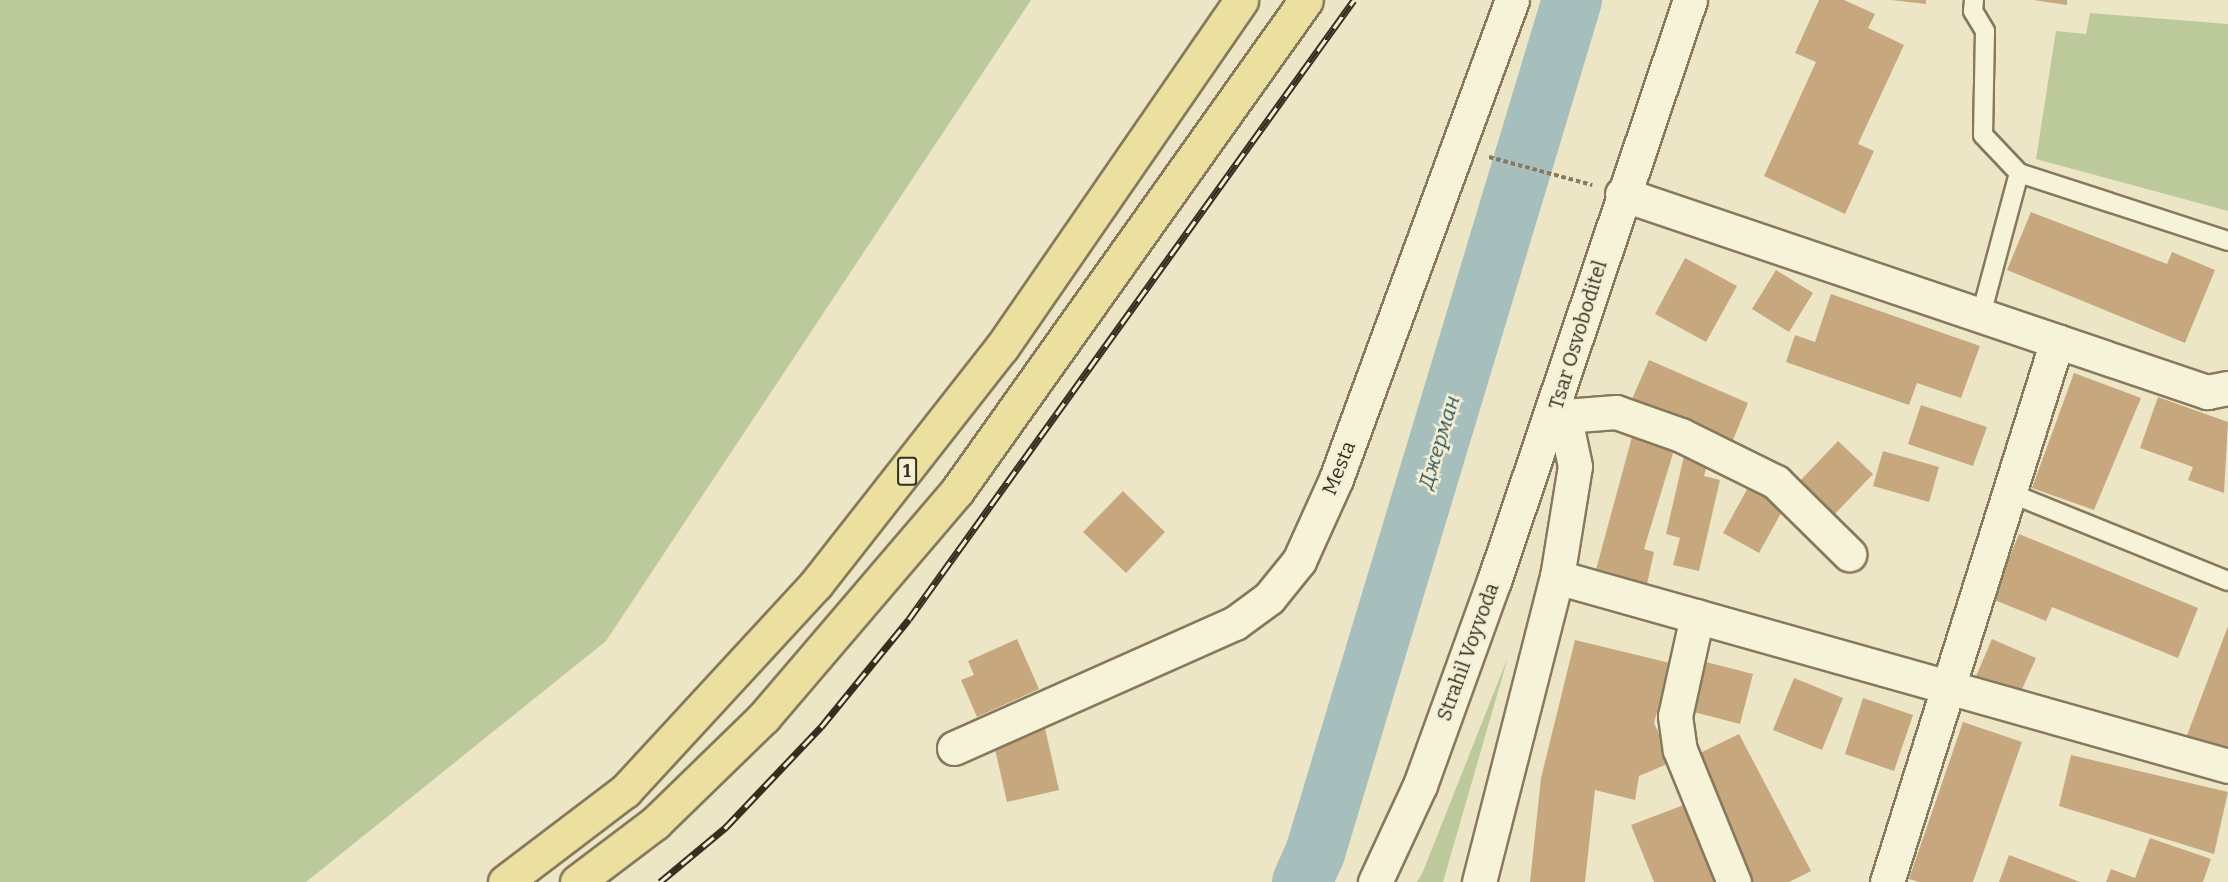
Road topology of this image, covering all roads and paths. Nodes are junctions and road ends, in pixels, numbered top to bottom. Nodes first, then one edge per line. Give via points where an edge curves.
1 (1241, 0) edge
2 (1306, 0) edge
3 (1512, 0) edge
4 (1690, 0) edge
5 (1974, 0) edge
6 (1489, 157) dead end
7 (2019, 173) junction
8 (1582, 183) dead end
9 (1622, 194) junction
10 (2228, 241) edge
11 (1981, 315) junction
12 (2057, 341) junction
13 (2228, 388) edge
14 (1552, 417) junction
15 (2010, 493) junction
16 (1849, 554) dead end
17 (1557, 577) junction
18 (2228, 581) edge
19 (1697, 616) junction
20 (1949, 689) junction
21 (954, 748) dead end
22 (2228, 766) edge
23 (505, 882) edge
24 (577, 882) edge
25 (1375, 882) edge
26 (1479, 882) edge
27 (1734, 882) edge
28 (1888, 882) edge

1 - 23 main road, 1 via 1002,347 816,584 625,791
2 - 24 main road via 942,508 764,717 655,823
3 - 21 street, Mesta via 1336,479 1299,561 1269,598 1235,623
4 - 9 street, Tsar Osvoboditel
5 - 7 lane via 1973,10 1984,31 1983,135
6 - 8 path
7 - 10 lane
7 - 11 lane
9 - 11 street
9 - 14 street, Tsar Osvoboditel
11 - 12 street
12 - 13 street via 2207,392
12 - 15 street
14 - 16 street via 1616,412 1682,435 1776,482
14 - 17 street, Tsar Osvoboditel via 1568,432 1575,466
14 - 25 street, Strahil Voyvoda via 1420,785
15 - 18 lane
15 - 20 street
17 - 19 street
17 - 26 street, Tsar Osvoboditel
19 - 20 street
19 - 27 street via 1675,716 1680,750
20 - 22 street
20 - 28 street

